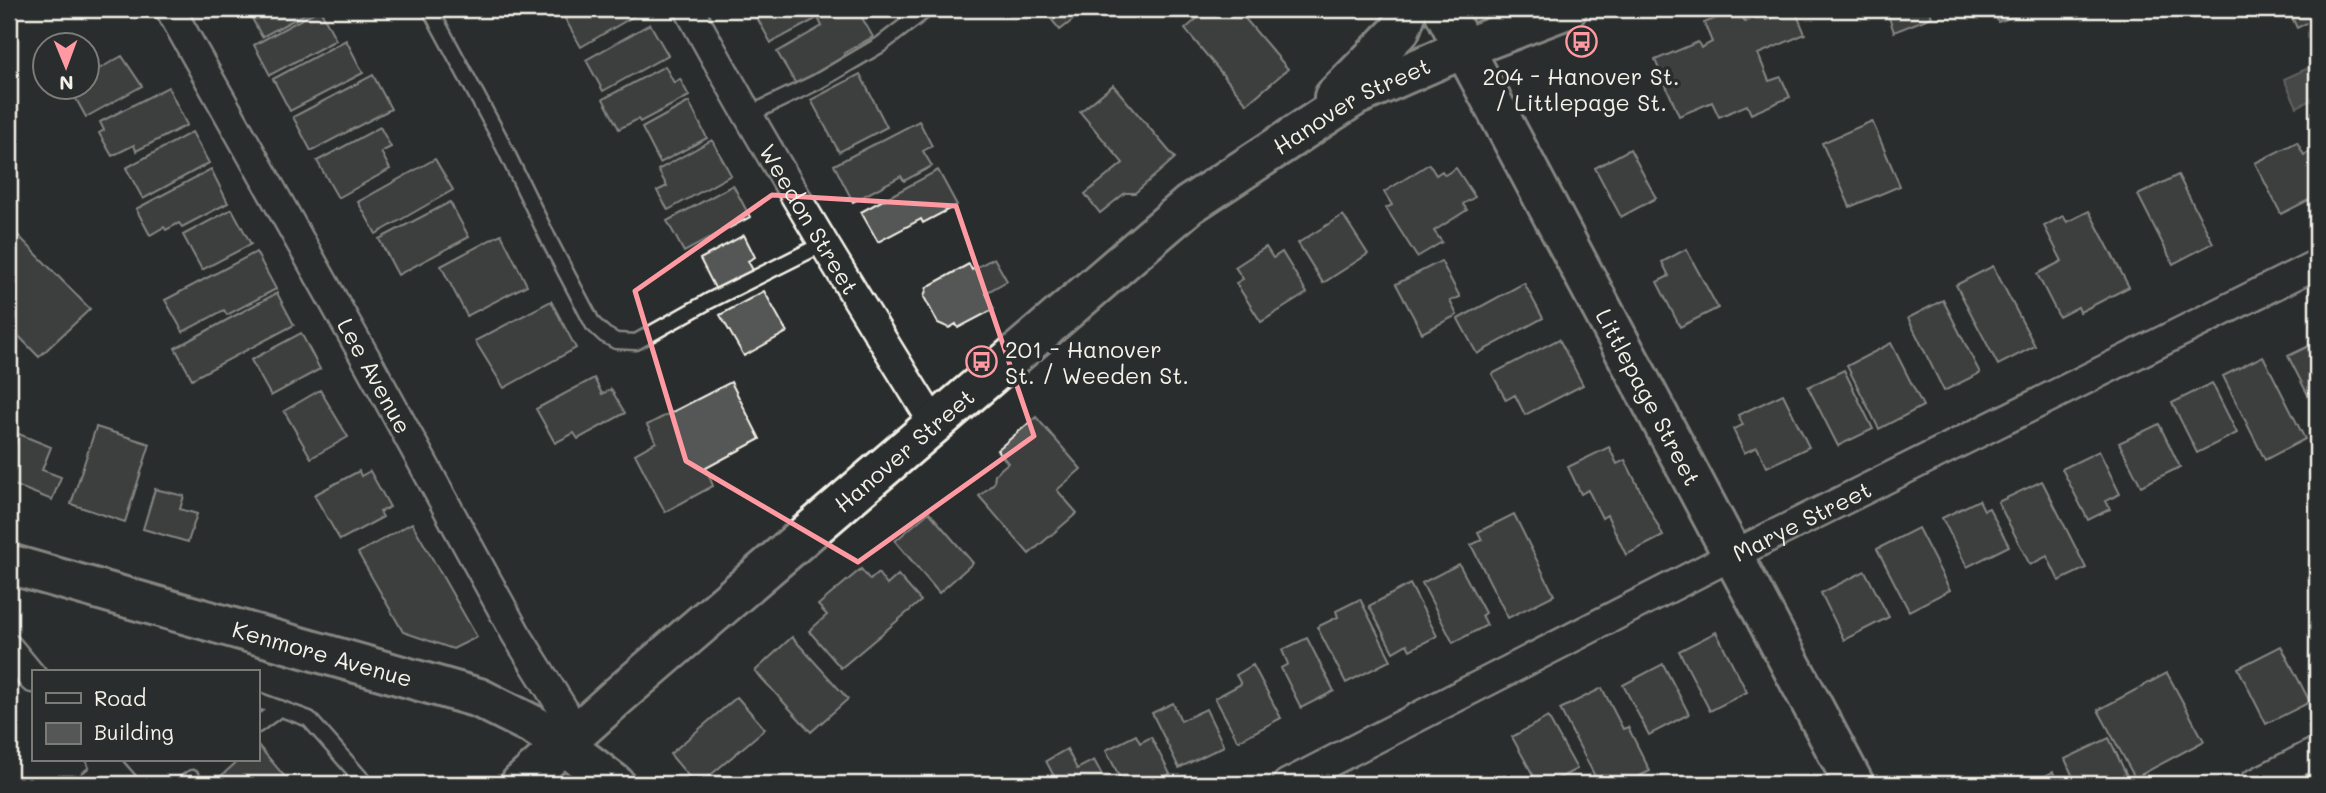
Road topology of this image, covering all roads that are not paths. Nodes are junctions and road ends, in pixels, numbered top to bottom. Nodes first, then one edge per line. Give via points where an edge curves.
1 (170, 9) edge
2 (430, 9) edge
3 (690, 9) edge
4 (927, 9) edge
5 (1408, 9) edge
6 (1443, 9) edge
7 (1567, 9) edge
8 (1465, 48) junction
9 (748, 115) junction
10 (1301, 131) junction
11 (823, 244) junction
12 (2317, 264) edge
13 (935, 425) junction
14 (1733, 555) junction
15 (9, 564) edge
16 (259, 701) edge
17 (280, 708) junction
18 (259, 724) edge
19 (564, 745) junction
20 (2317, 752) edge
21 (107, 766) edge
22 (82, 784) edge
23 (366, 784) edge
24 (520, 784) edge
25 (615, 784) edge
26 (1287, 784) edge
27 (1854, 784) edge
28 (2254, 784) edge

1 - 19 street, Lee Avenue via 516,634 564,711
2 - 11 lane via 587,313 605,335 636,342
3 - 9 street, Weedon Street
4 - 9 lane via 880,45
5 - 10 street via 1400,30
6 - 8 street, Littlepage Street
7 - 8 street, Hanover Street
8 - 10 street, Hanover Street via 1355,96
8 - 14 street, Littlepage Street
9 - 11 street, Weedon Street
10 - 13 street, Hanover Street via 1189,205
11 - 13 street, Weedon Street
12 - 14 street, Marye Street
13 - 19 street, Hanover Street
14 - 26 street, Marye Street
14 - 27 street, Littlepage Street
15 - 19 street, Kenmore Avenue via 479,698
16 - 17 lane
17 - 18 lane
17 - 23 lane via 309,719
19 - 24 street, Hanover Street
19 - 25 street, Kenmore Avenue
20 - 28 street
21 - 22 lane

